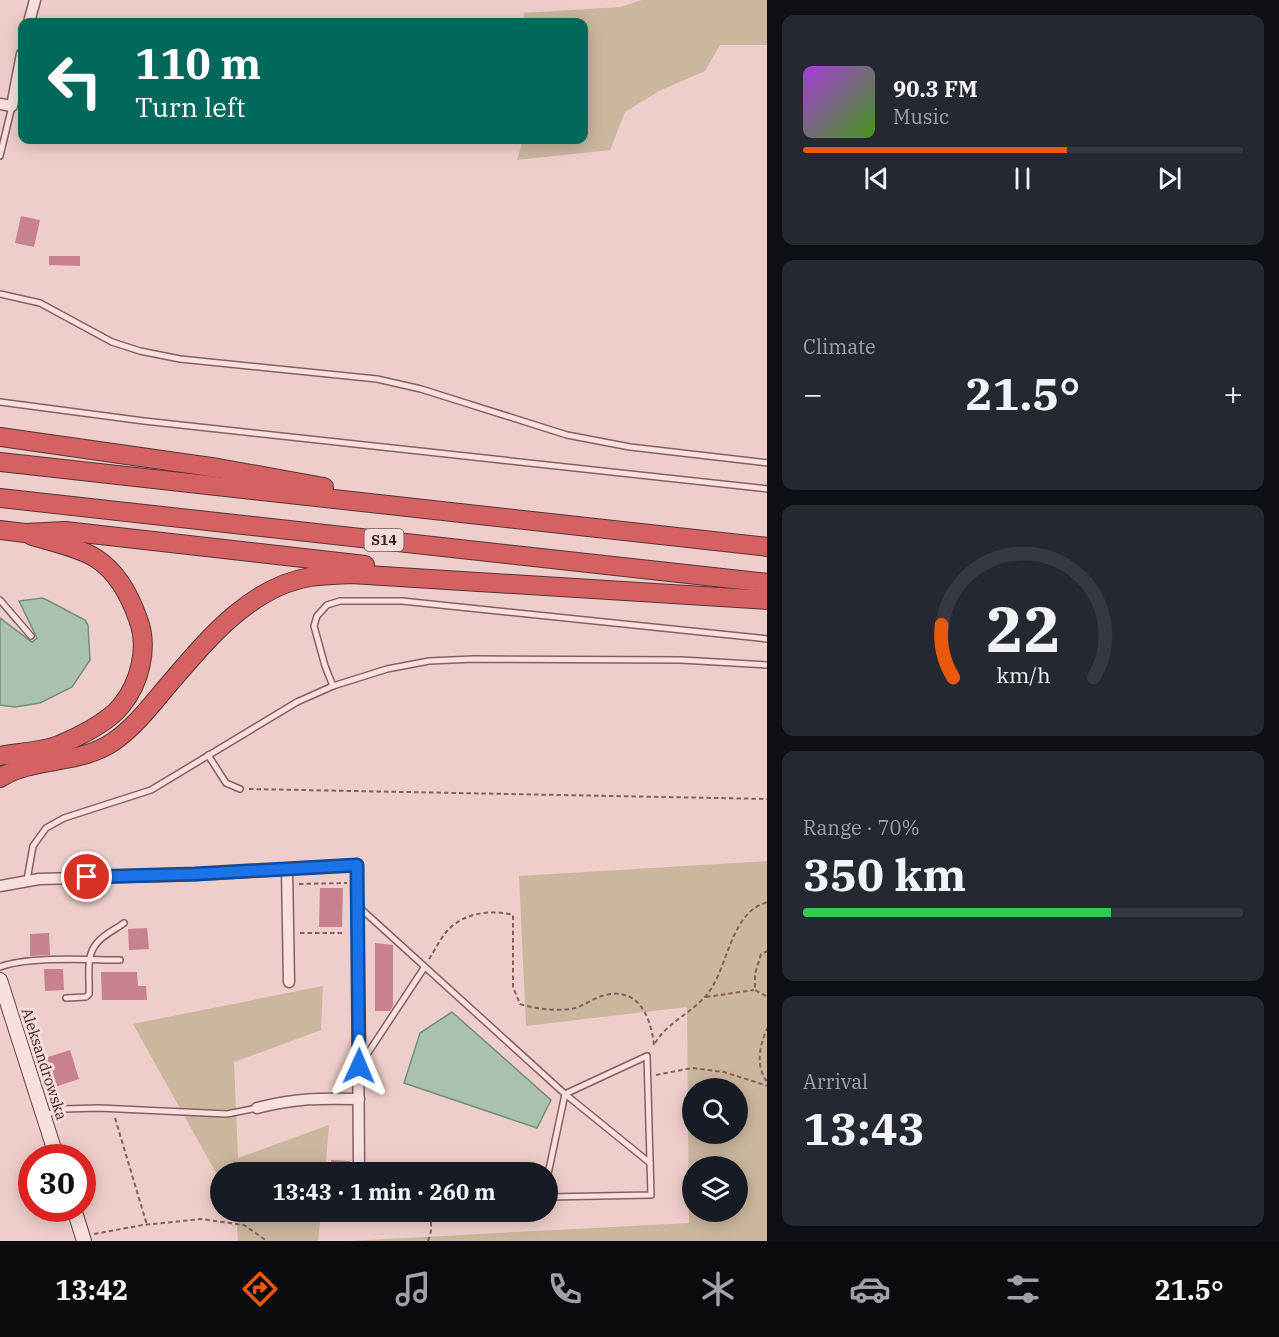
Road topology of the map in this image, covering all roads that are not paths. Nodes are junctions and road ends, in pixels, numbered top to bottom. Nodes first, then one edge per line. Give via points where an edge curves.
1 (35, 0) edge
2 (30, 18) edge
3 (18, 75) edge
4 (0, 104) edge
5 (12, 106) junction
6 (0, 156) edge
7 (0, 294) edge
8 (0, 402) edge
9 (0, 437) edge
10 (0, 462) edge
11 (767, 463) edge
12 (767, 489) edge
13 (0, 498) edge
14 (434, 509) junction
15 (0, 530) edge
16 (25, 534) junction
17 (767, 547) edge
18 (767, 583) edge
19 (556, 586) junction
20 (0, 600) edge
21 (767, 600) edge
22 (31, 636) dead end
23 (767, 639) edge
24 (767, 666) edge
25 (333, 686) junction
26 (208, 755) junction
27 (0, 756) edge
28 (0, 778) edge
29 (240, 789) road end
30 (287, 870) junction
31 (27, 880) junction
32 (0, 886) edge
33 (359, 907) junction
34 (124, 923) dead end
35 (90, 960) junction
36 (120, 960) dead end
37 (0, 967) edge
38 (424, 968) junction
39 (0, 980) edge
40 (289, 982) dead end
41 (66, 998) dead end
42 (359, 1066) junction
43 (565, 1094) junction
44 (359, 1099) junction
45 (257, 1107) joint
46 (44, 1116) junction
47 (53, 1144) edge
48 (359, 1162) edge
49 (551, 1162) edge
50 (650, 1163) junction
51 (558, 1197) edge
52 (78, 1222) edge
53 (83, 1238) edge

1 - 2 street
3 - 5 street
4 - 5 street
5 - 6 lane
7 - 11 lane via 40,303 112,342 140,351 180,359 377,380 421,389 567,435 630,447
8 - 12 lane
9 - 14 highway via 218,468
10 - 14 highway
13 - 18 highway, S14
14 - 17 highway
15 - 16 highway
16 - 19 highway via 65,531
16 - 27 highway via 98,559 126,589 140,623 143,646 132,688 120,707 92,729 57,746
19 - 21 highway
19 - 28 highway via 351,574 309,577 284,585 242,608 219,628 139,721 111,743
20 - 22 lane
23 - 25 lane via 402,601 340,601 327,605 314,626
24 - 25 lane via 681,660 463,659 387,669
25 - 26 lane via 297,702
26 - 29 lane via 226,783
26 - 31 lane via 151,790 64,818 46,828 33,846
30 - 31 street
30 - 33 street via 357,865
30 - 40 street
31 - 32 street
33 - 38 lane
33 - 42 street
34 - 35 lane via 97,942
35 - 36 lane
35 - 37 lane via 10,963
35 - 41 lane via 89,994
38 - 42 lane
38 - 43 lane
39 - 46 main road, Aleksandrowska
42 - 44 street
43 - 49 lane
43 - 50 lane
43 - 50 lane via 647,1056
44 - 45 street via 312,1098
44 - 48 street
45 - 46 lane via 227,1114 63,1109
46 - 47 main road, Aleksandrowska
50 - 51 lane via 651,1195
52 - 53 main road

